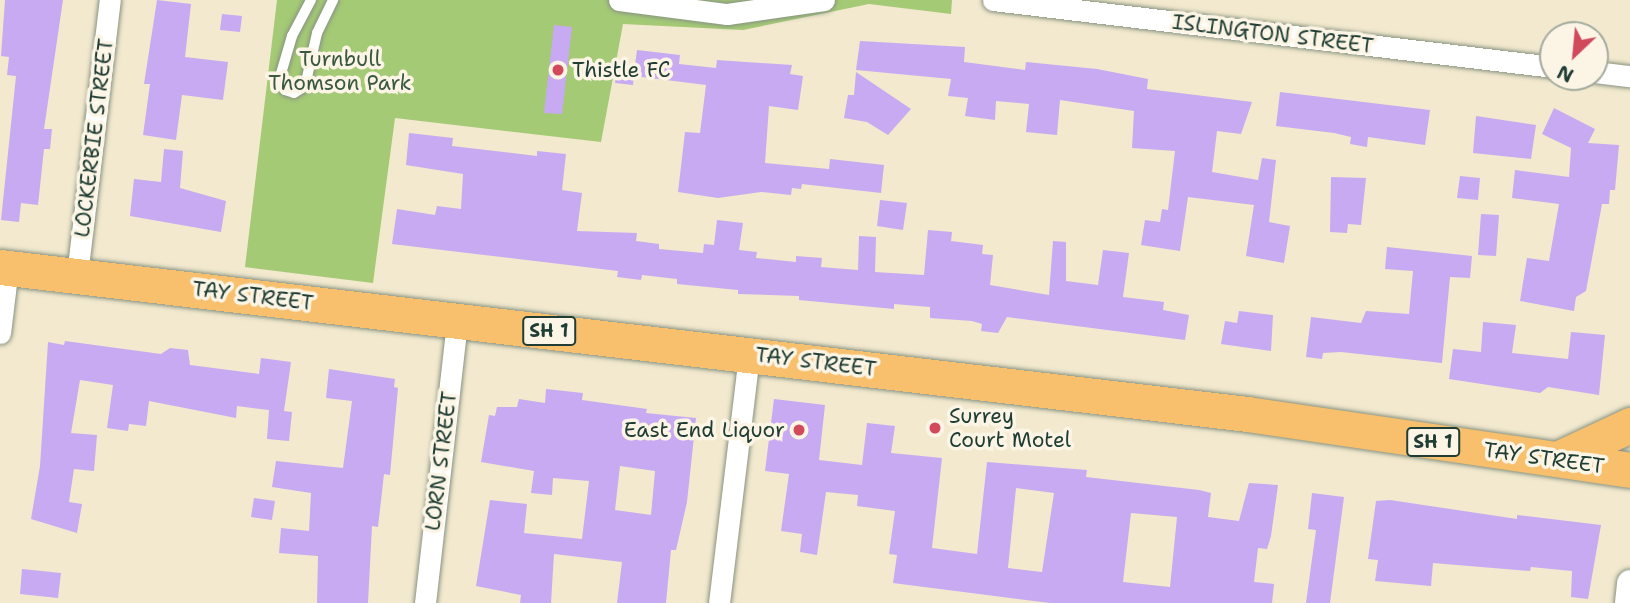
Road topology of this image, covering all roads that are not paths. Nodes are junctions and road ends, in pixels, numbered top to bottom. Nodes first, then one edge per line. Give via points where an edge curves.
1 (110, 0) edge
2 (311, 0) edge
3 (333, 0) edge
4 (619, 0) edge
5 (824, 0) edge
6 (993, 0) edge
7 (1539, 65) edge
8 (1609, 74) edge
9 (1630, 76) edge
10 (4, 267) edge
11 (78, 275) junction
12 (457, 320) junction
13 (0, 333) edge
14 (749, 354) junction
15 (1630, 425) edge
16 (1557, 459) junction
17 (1630, 470) edge
18 (1630, 583) edge
19 (425, 603) edge
20 (719, 603) edge
21 (1628, 603) edge

1 - 11 street, LOCKERBIE STREET
2 - 3 lane via 292,36 280,77 285,90 294,93 305,86 317,33
4 - 5 street via 727,14
6 - 7 street, ISLINGTON STREET
8 - 9 street
10 - 11 highway, TAY STREET / SH 1
10 - 13 street
11 - 12 highway, TAY STREET / SH 1
12 - 14 highway, TAY STREET / SH 1
12 - 19 street, LORN STREET
14 - 16 highway, TAY STREET / SH 1 via 1247,414
14 - 20 street
15 - 16 highway
16 - 17 highway, TAY STREET / SH 1
18 - 21 street

